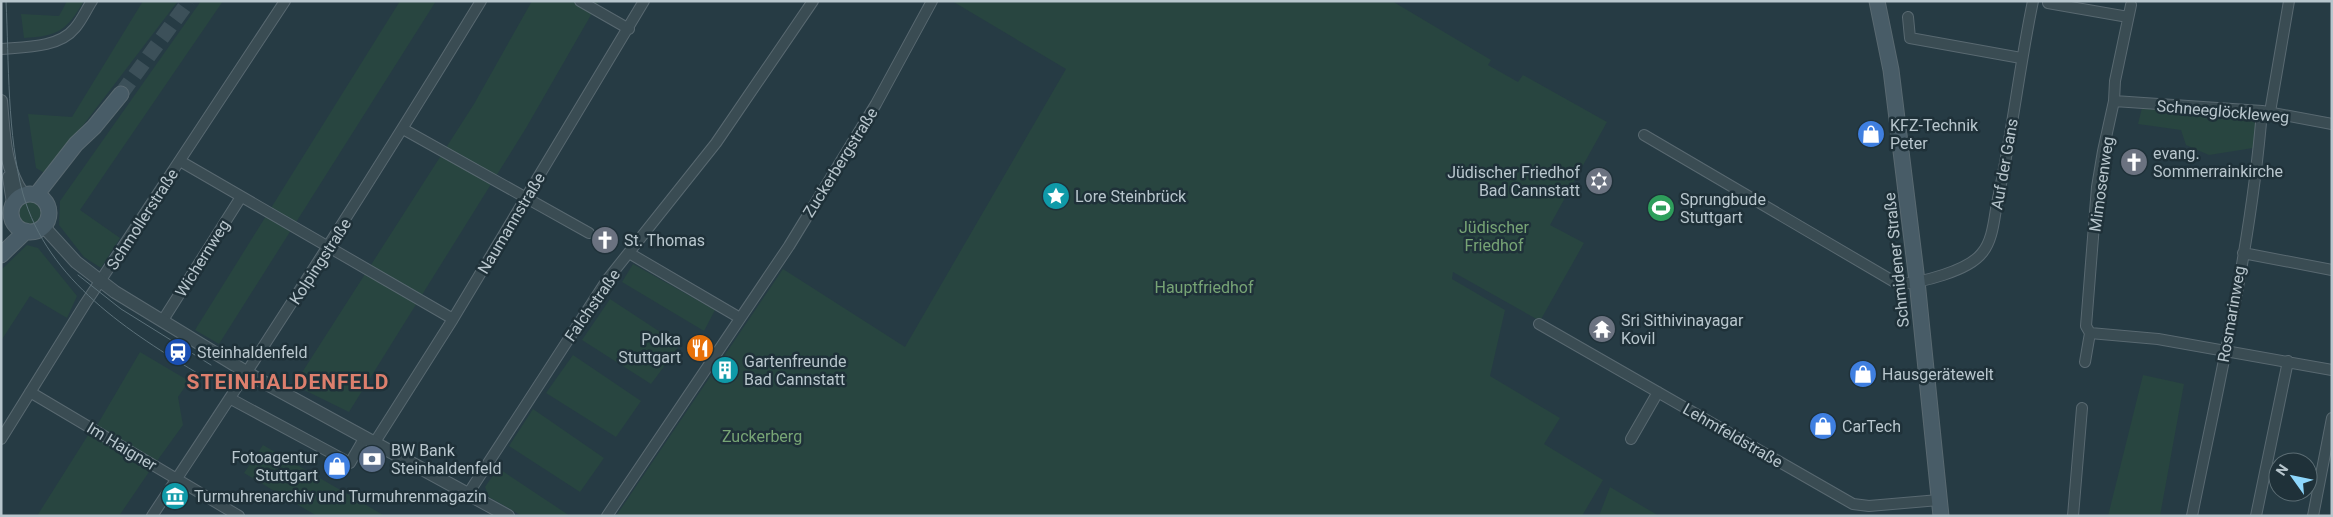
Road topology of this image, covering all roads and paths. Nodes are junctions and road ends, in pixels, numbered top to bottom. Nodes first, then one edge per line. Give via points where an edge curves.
1 (92, 1) edge
2 (285, 1) edge
3 (481, 1) edge
4 (580, 1) edge
5 (644, 1) edge
6 (813, 1) edge
7 (932, 1) edge
8 (1877, 1) edge
9 (2033, 1) edge
10 (2289, 1) edge
11 (2048, 3) dead end
12 (2130, 5) dead end
13 (1908, 16) dead end
14 (2128, 17) junction
15 (628, 29) junction
16 (1, 49) edge
17 (2021, 58) junction
18 (121, 94) tunnel mouth
19 (1, 101) edge
20 (2114, 102) junction
21 (2266, 112) junction
22 (2332, 124) edge
23 (403, 129) junction
24 (1644, 135) dead end
25 (180, 161) junction
26 (241, 196) junction
27 (527, 197) junction
28 (30, 199) junction
29 (13, 222) junction
30 (44, 227) junction
31 (26, 232) junction
32 (589, 233) dead end
33 (329, 246) junction
34 (1, 247) edge
35 (630, 253) junction
36 (2243, 253) junction
37 (1, 255) edge
38 (2332, 270) edge
39 (1917, 281) junction
40 (100, 283) junction
41 (1898, 284) junction
42 (1919, 307) junction
43 (740, 318) junction
44 (453, 319) junction
45 (163, 320) junction
46 (1539, 324) dead end
47 (2090, 333) junction
48 (2225, 351) junction
49 (2288, 361) junction
50 (2085, 362) dead end
51 (2332, 370) edge
52 (247, 373) junction
53 (30, 392) junction
54 (1658, 392) junction
55 (231, 399) junction
56 (2082, 408) dead end
57 (2332, 418) edge
58 (1, 439) edge
59 (1631, 439) dead end
60 (370, 440) junction
61 (176, 480) junction
62 (468, 494) junction
63 (1939, 500) junction
64 (152, 516) edge
65 (239, 516) edge
66 (508, 516) edge
67 (608, 516) edge
68 (1941, 516) edge
69 (2073, 516) edge
70 (2192, 516) edge
71 (2256, 516) edge
72 (2313, 516) edge

1 - 16 street via 74,29 65,36 51,43
2 - 25 street, Schmollerstraße
3 - 23 street, Kolpingstraße
4 - 15 street
5 - 15 street, Naumannstraße
6 - 35 street, Falchstraße via 716,143
7 - 43 street, Zuckerbergstraße via 876,104
8 - 39 main road, Schmidener Straße via 1891,70
9 - 17 street, Auf der Gans
10 - 21 street, Rosmarinweg
11 - 14 street
12 - 14 street, Mimosenweg
13 - 17 street via 1910,38
14 - 20 street, Mimosenweg
15 - 27 street, Naumannstraße
17 - 39 street, Auf der Gans via 2005,168 1989,241 1972,262 1957,270
18 - 28 main road
19 - 28 street via 14,181
20 - 21 street, Schneeglöckleweg
20 - 47 street, Mimosenweg via 2097,187 2086,326
21 - 22 street, Schneeglöckleweg
21 - 36 street, Rosmarinweg
23 - 27 street
23 - 33 street, Kolpingstraße
24 - 41 street
25 - 26 street
25 - 40 street, Schmollerstraße
26 - 33 street
26 - 45 street, Wichernweg
27 - 32 street
27 - 44 street, Naumannstraße
28 - 29 main road via 11,209
28 - 30 main road via 50,211
29 - 31 main road
29 - 34 main road
30 - 31 main road
30 - 40 street
31 - 37 main road
33 - 44 street
33 - 52 street, Kolpingstraße
35 - 43 street
35 - 62 street, Falchstraße via 607,280
36 - 38 street
36 - 48 street, Rosmarinweg
39 - 41 street, Auf der Gans
39 - 42 main road, Schmidener Straße
40 - 45 street
40 - 53 street, Schmollerstraße
41 - 42 street via 1912,295
42 - 63 main road, Schmidener Straße
43 - 67 street, Zuckerbergstraße
44 - 60 street, Naumannstraße
45 - 52 street
46 - 54 street, Lehmfeldstraße
47 - 48 street via 2158,339
47 - 50 street, Mimosenweg
48 - 49 street
48 - 70 street, Rosmarinweg
49 - 51 street
49 - 71 street
52 - 55 street, Kolpingstraße
52 - 60 street
53 - 58 street, Schmollerstraße
53 - 61 street, Im Haigner
54 - 59 street
54 - 63 street, Lehmfeldstraße via 1853,504 1869,506
55 - 60 street, Naumannstraße via 350,463
55 - 61 street, Kolpingstraße
56 - 69 street
57 - 72 street
60 - 62 street
61 - 64 street, Kolpingstraße
61 - 65 street, Im Haigner
62 - 66 street
63 - 68 main road, Schmidener Straße

